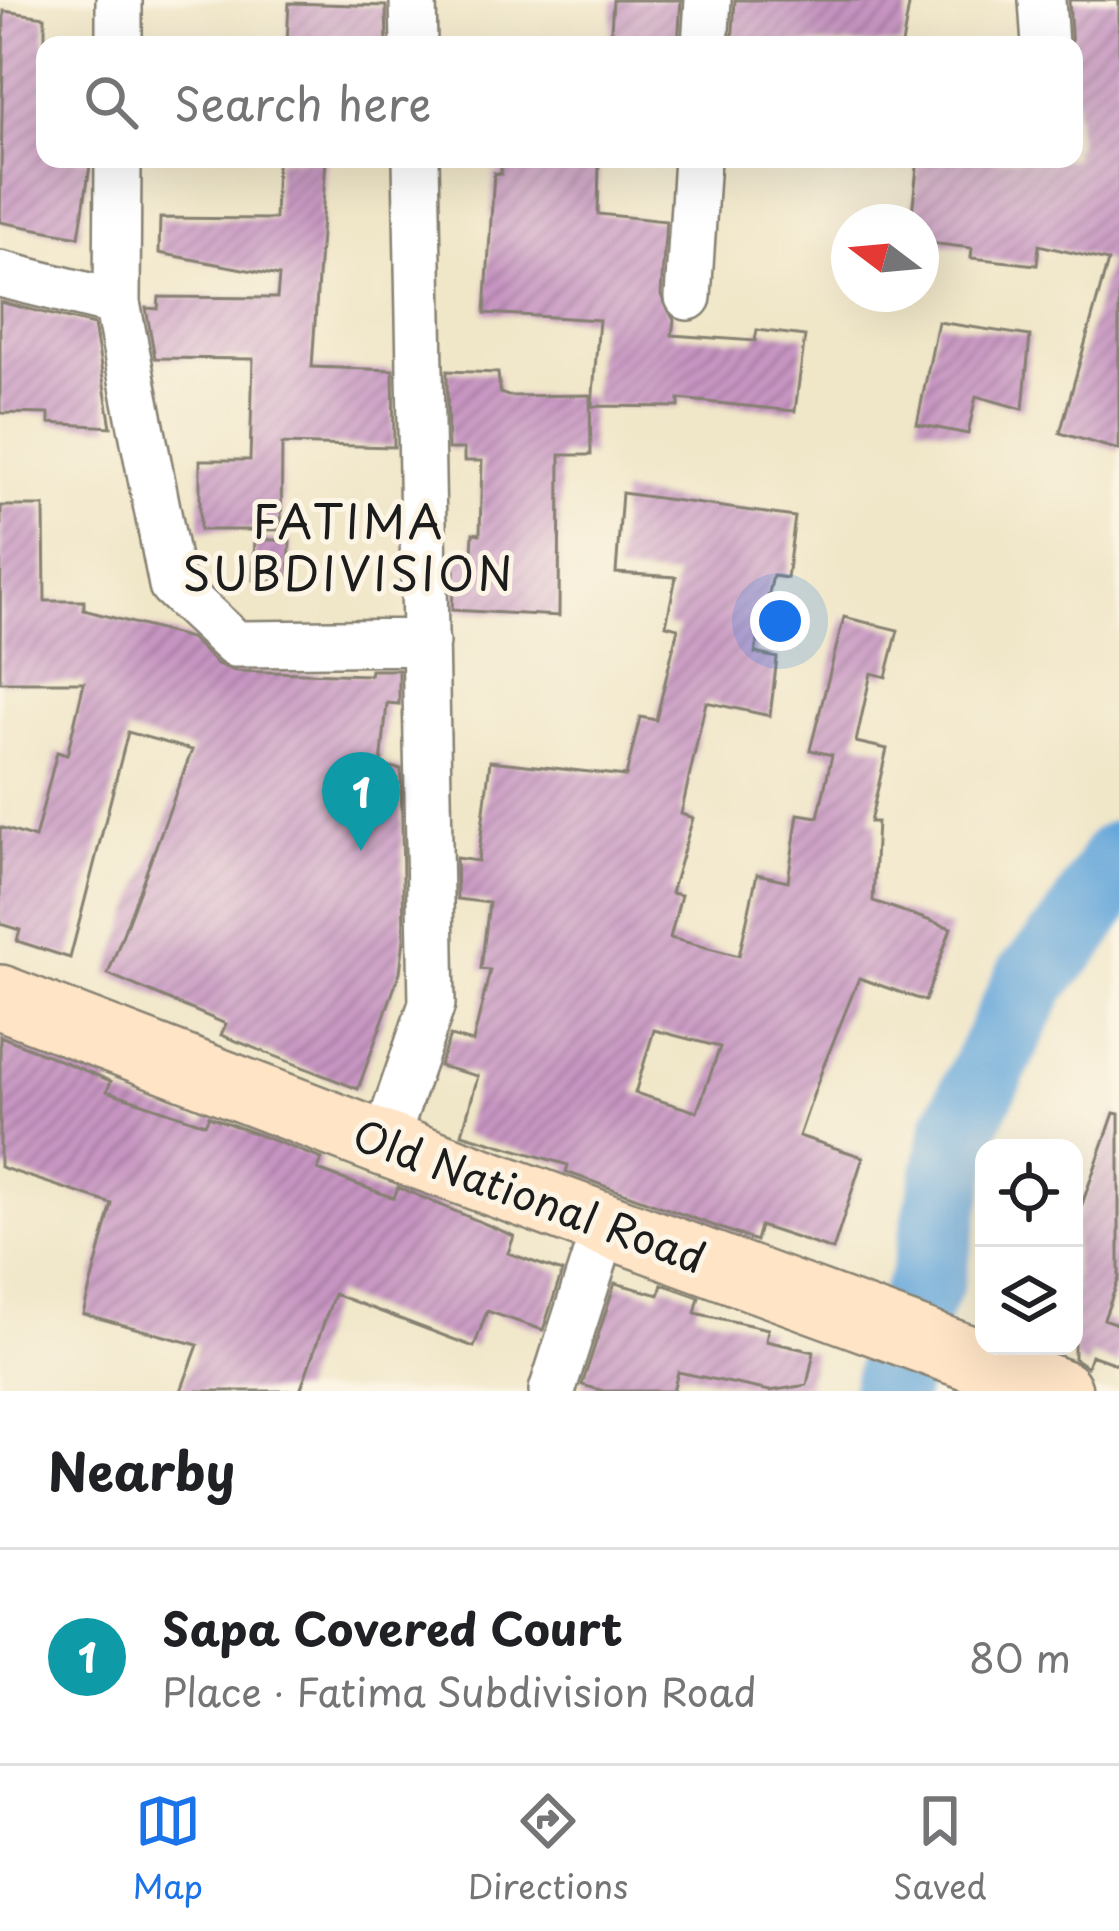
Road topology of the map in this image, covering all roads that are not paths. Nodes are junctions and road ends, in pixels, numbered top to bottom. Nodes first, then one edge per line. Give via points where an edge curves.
1 (119, 0) edge
2 (413, 0) edge
3 (709, 0) edge
4 (1042, 0) edge
5 (118, 36) edge
6 (414, 36) edge
7 (706, 36) edge
8 (1044, 36) edge
9 (118, 168) edge
10 (416, 168) edge
11 (696, 168) edge
12 (0, 274) edge
13 (688, 298) dead end
14 (117, 303) junction
15 (426, 641) junction
16 (0, 997) edge
17 (383, 1144) junction
18 (605, 1226) junction
19 (1053, 1388) edge
20 (552, 1391) edge

1 - 5 street
2 - 6 street
3 - 7 street
4 - 8 street
9 - 14 street
10 - 15 street
11 - 13 street
12 - 14 street
14 - 15 street via 172,585 235,644
15 - 17 street via 432,1004
16 - 17 main road, Old National Road
17 - 18 main road, Old National Road
18 - 19 main road, Old National Road
18 - 20 street

